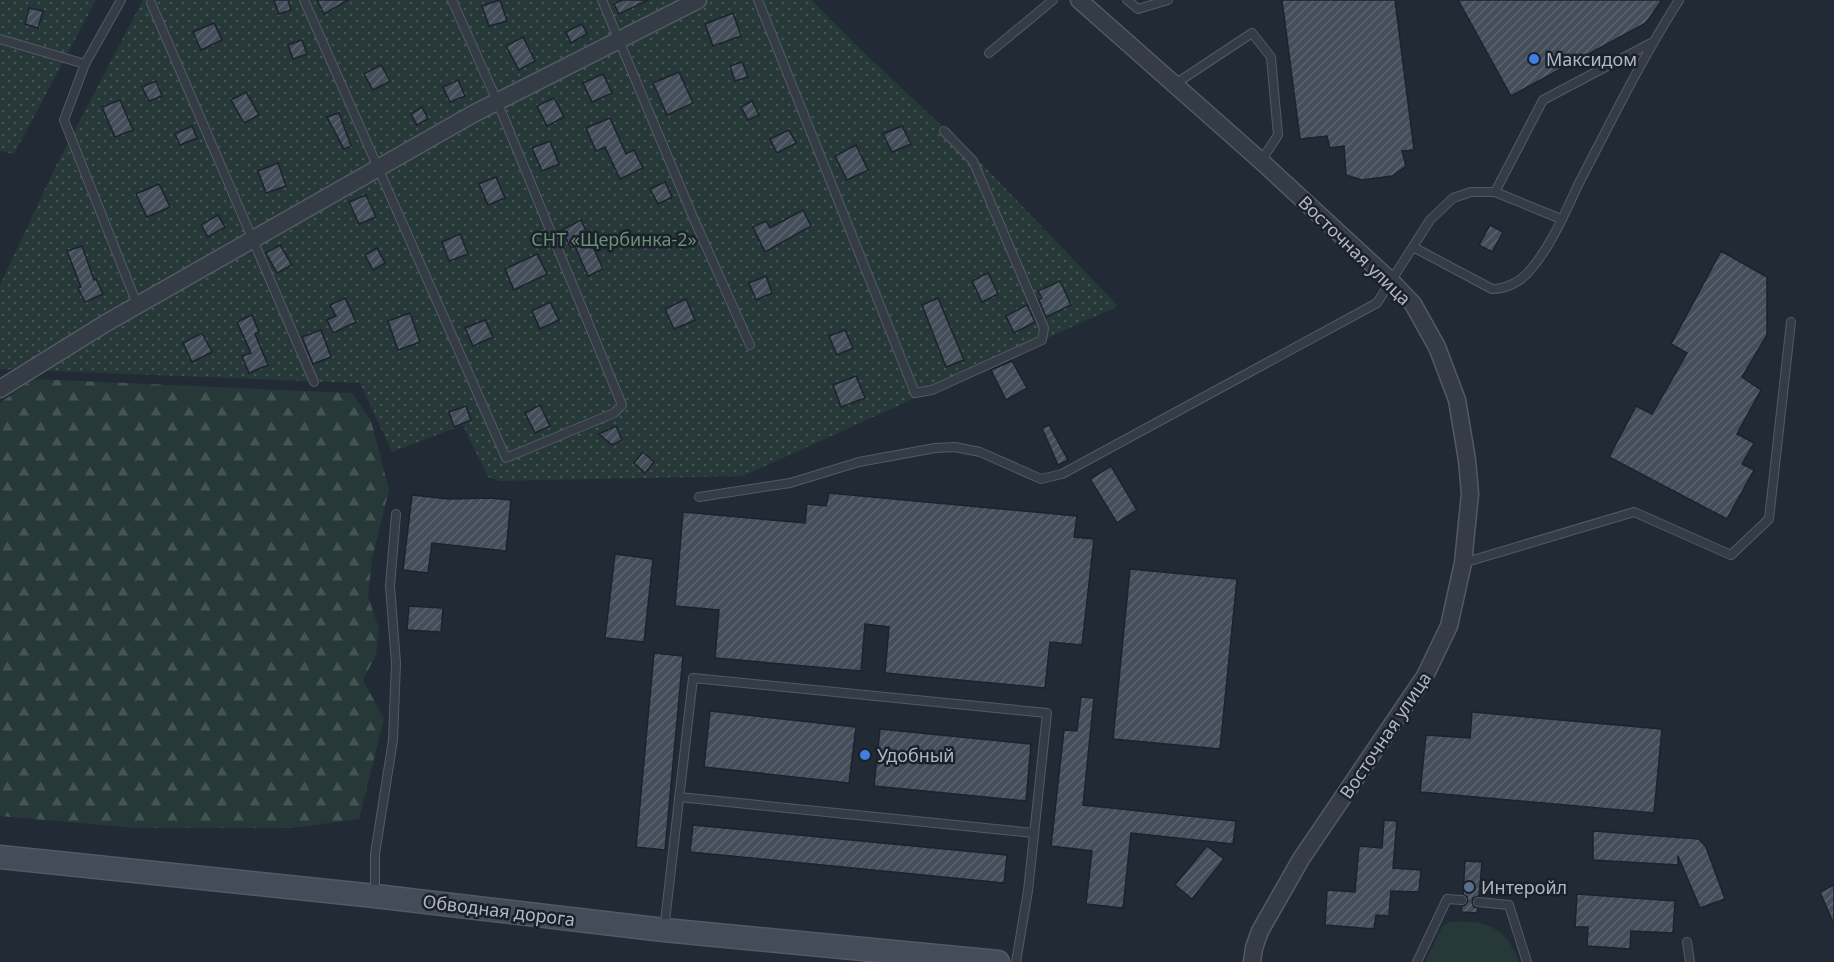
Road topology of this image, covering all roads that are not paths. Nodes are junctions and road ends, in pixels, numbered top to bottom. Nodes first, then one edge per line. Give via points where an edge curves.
1 (121, 0) edge
2 (304, 0) edge
3 (452, 0) edge
4 (602, 0) edge
5 (698, 0) edge
6 (758, 0) edge
7 (1053, 0) edge
8 (1127, 0) edge
9 (1168, 0) edge
10 (1679, 0) edge
11 (1086, 2) edge
12 (151, 3) dead end
13 (0, 39) edge
14 (618, 40) junction
15 (1652, 42) junction
16 (989, 52) dead end
17 (85, 64) junction
18 (1175, 84) junction
19 (497, 102) junction
20 (944, 131) dead end
21 (1261, 161) junction
22 (377, 167) junction
23 (1495, 192) junction
24 (1561, 219) junction
25 (252, 239) junction
26 (1413, 248) junction
27 (1392, 282) junction
28 (138, 304) junction
29 (1791, 322) dead end
30 (750, 345) dead end
31 (314, 382) dead end
32 (0, 389) edge
33 (699, 497) dead end
34 (396, 514) dead end
35 (1463, 562) junction
36 (679, 797) junction
37 (1034, 833) junction
38 (0, 856) edge
39 (375, 896) junction
40 (1462, 900) dead end
41 (1478, 902) dead end
42 (664, 930) junction
43 (1687, 942) dead end
44 (998, 962) edge
45 (1016, 962) edge
46 (1252, 962) edge
47 (1417, 962) edge
48 (1527, 962) edge
49 (1690, 962) edge

1 - 17 lane
2 - 22 lane
3 - 19 lane
4 - 14 lane
5 - 14 street
6 - 20 lane via 915,393 932,390 1042,340 1044,328 973,161
7 - 16 lane
8 - 9 lane via 1138,9
10 - 15 lane
11 - 18 street, Восточная улица
12 - 25 lane
13 - 17 lane
14 - 19 street
14 - 30 lane
15 - 23 lane via 1543,100
15 - 24 lane
17 - 28 lane via 64,120
18 - 21 street, Восточная улица
18 - 21 lane via 1252,33 1271,57 1278,135
19 - 22 street
19 - 22 lane via 622,405 614,413 506,458
21 - 27 street, Восточная улица
22 - 25 street
23 - 24 lane
23 - 26 lane via 1471,192 1453,198 1430,220
24 - 26 lane via 1529,272 1503,289 1492,289
25 - 28 street
25 - 31 lane
26 - 27 lane
27 - 33 lane via 1377,303 1062,474 1041,479 980,452 935,448 859,462 790,483
27 - 35 street, Восточная улица via 1413,304 1437,347 1457,400 1470,494
28 - 32 street
29 - 35 lane via 1768,519 1731,555 1634,512
34 - 39 lane via 390,586 396,663 393,740 375,854
35 - 46 street, Восточная улица via 1440,649 1301,859 1260,931
36 - 37 lane
36 - 37 lane via 693,678 1047,713
36 - 42 lane
37 - 45 lane
38 - 39 main road, Обводная дорога
39 - 42 main road, Обводная дорога
40 - 47 lane via 1447,899
41 - 48 lane via 1509,905
42 - 44 main road, Обводная дорога
43 - 49 lane

